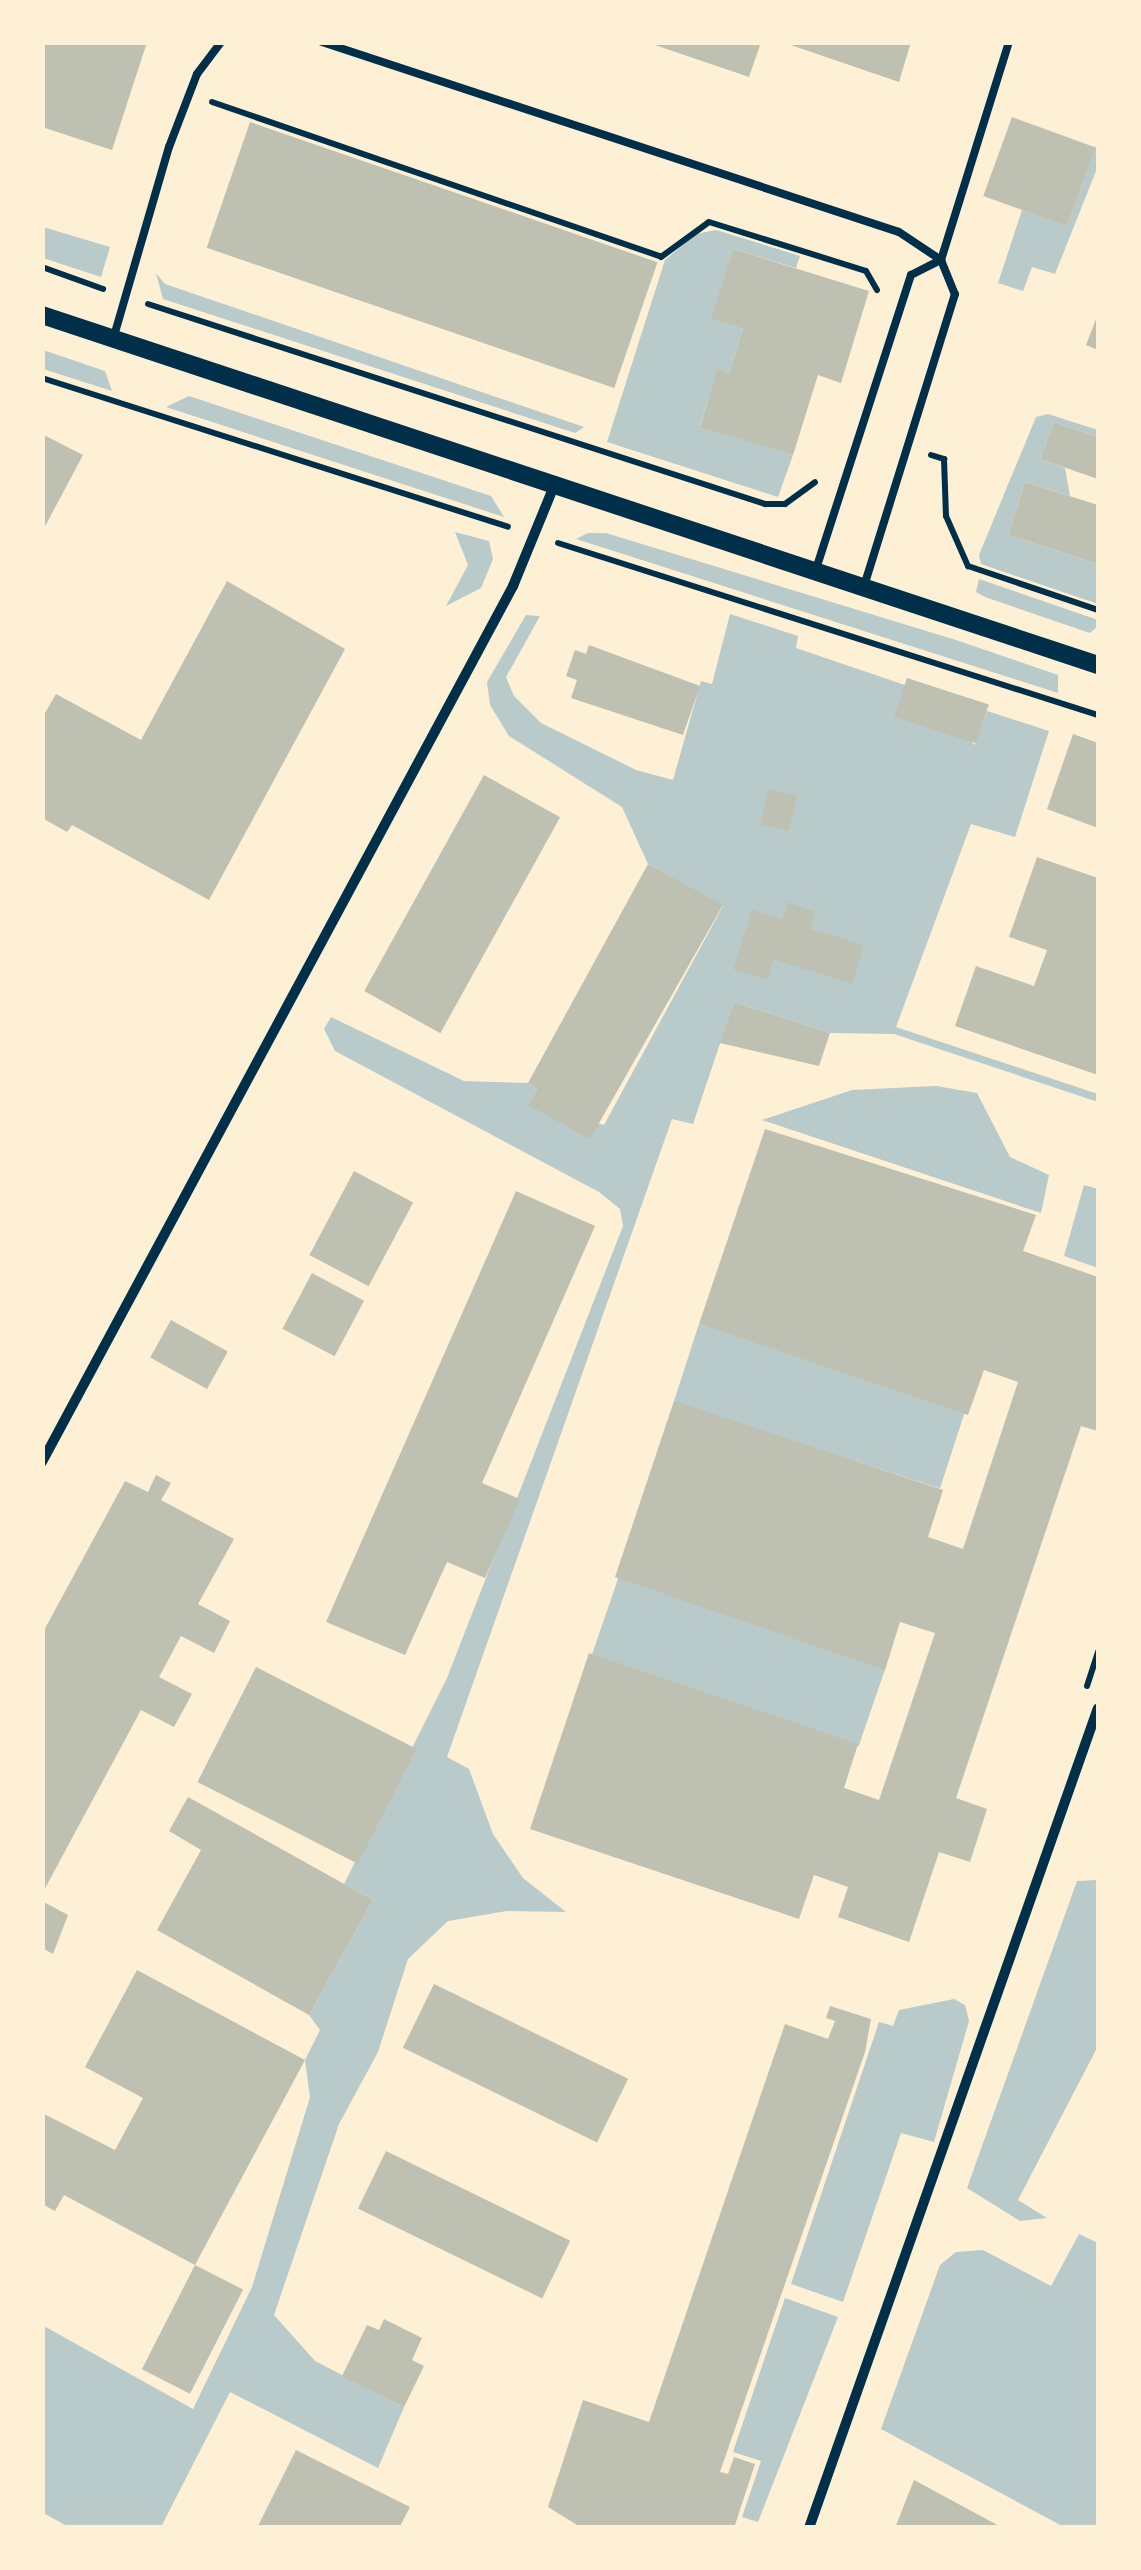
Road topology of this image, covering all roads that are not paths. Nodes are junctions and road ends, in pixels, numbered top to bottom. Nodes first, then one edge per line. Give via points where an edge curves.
1 (221, 42) edge
2 (322, 42) edge
3 (1008, 42) edge
4 (941, 260) junction
5 (42, 315) edge
6 (114, 336) junction
7 (556, 480) junction
8 (816, 566) junction
9 (866, 582) junction
10 (1098, 664) edge
11 (42, 1462) edge
12 (1098, 1708) edge
13 (809, 2528) edge

1 - 6 lane via 189,94
2 - 4 lane via 886,227
3 - 4 lane
4 - 8 lane via 911,275
4 - 9 lane via 956,294
5 - 6 street
6 - 7 street
7 - 8 street
7 - 11 street via 536,536
8 - 9 street
9 - 10 street
12 - 13 street via 882,2337

